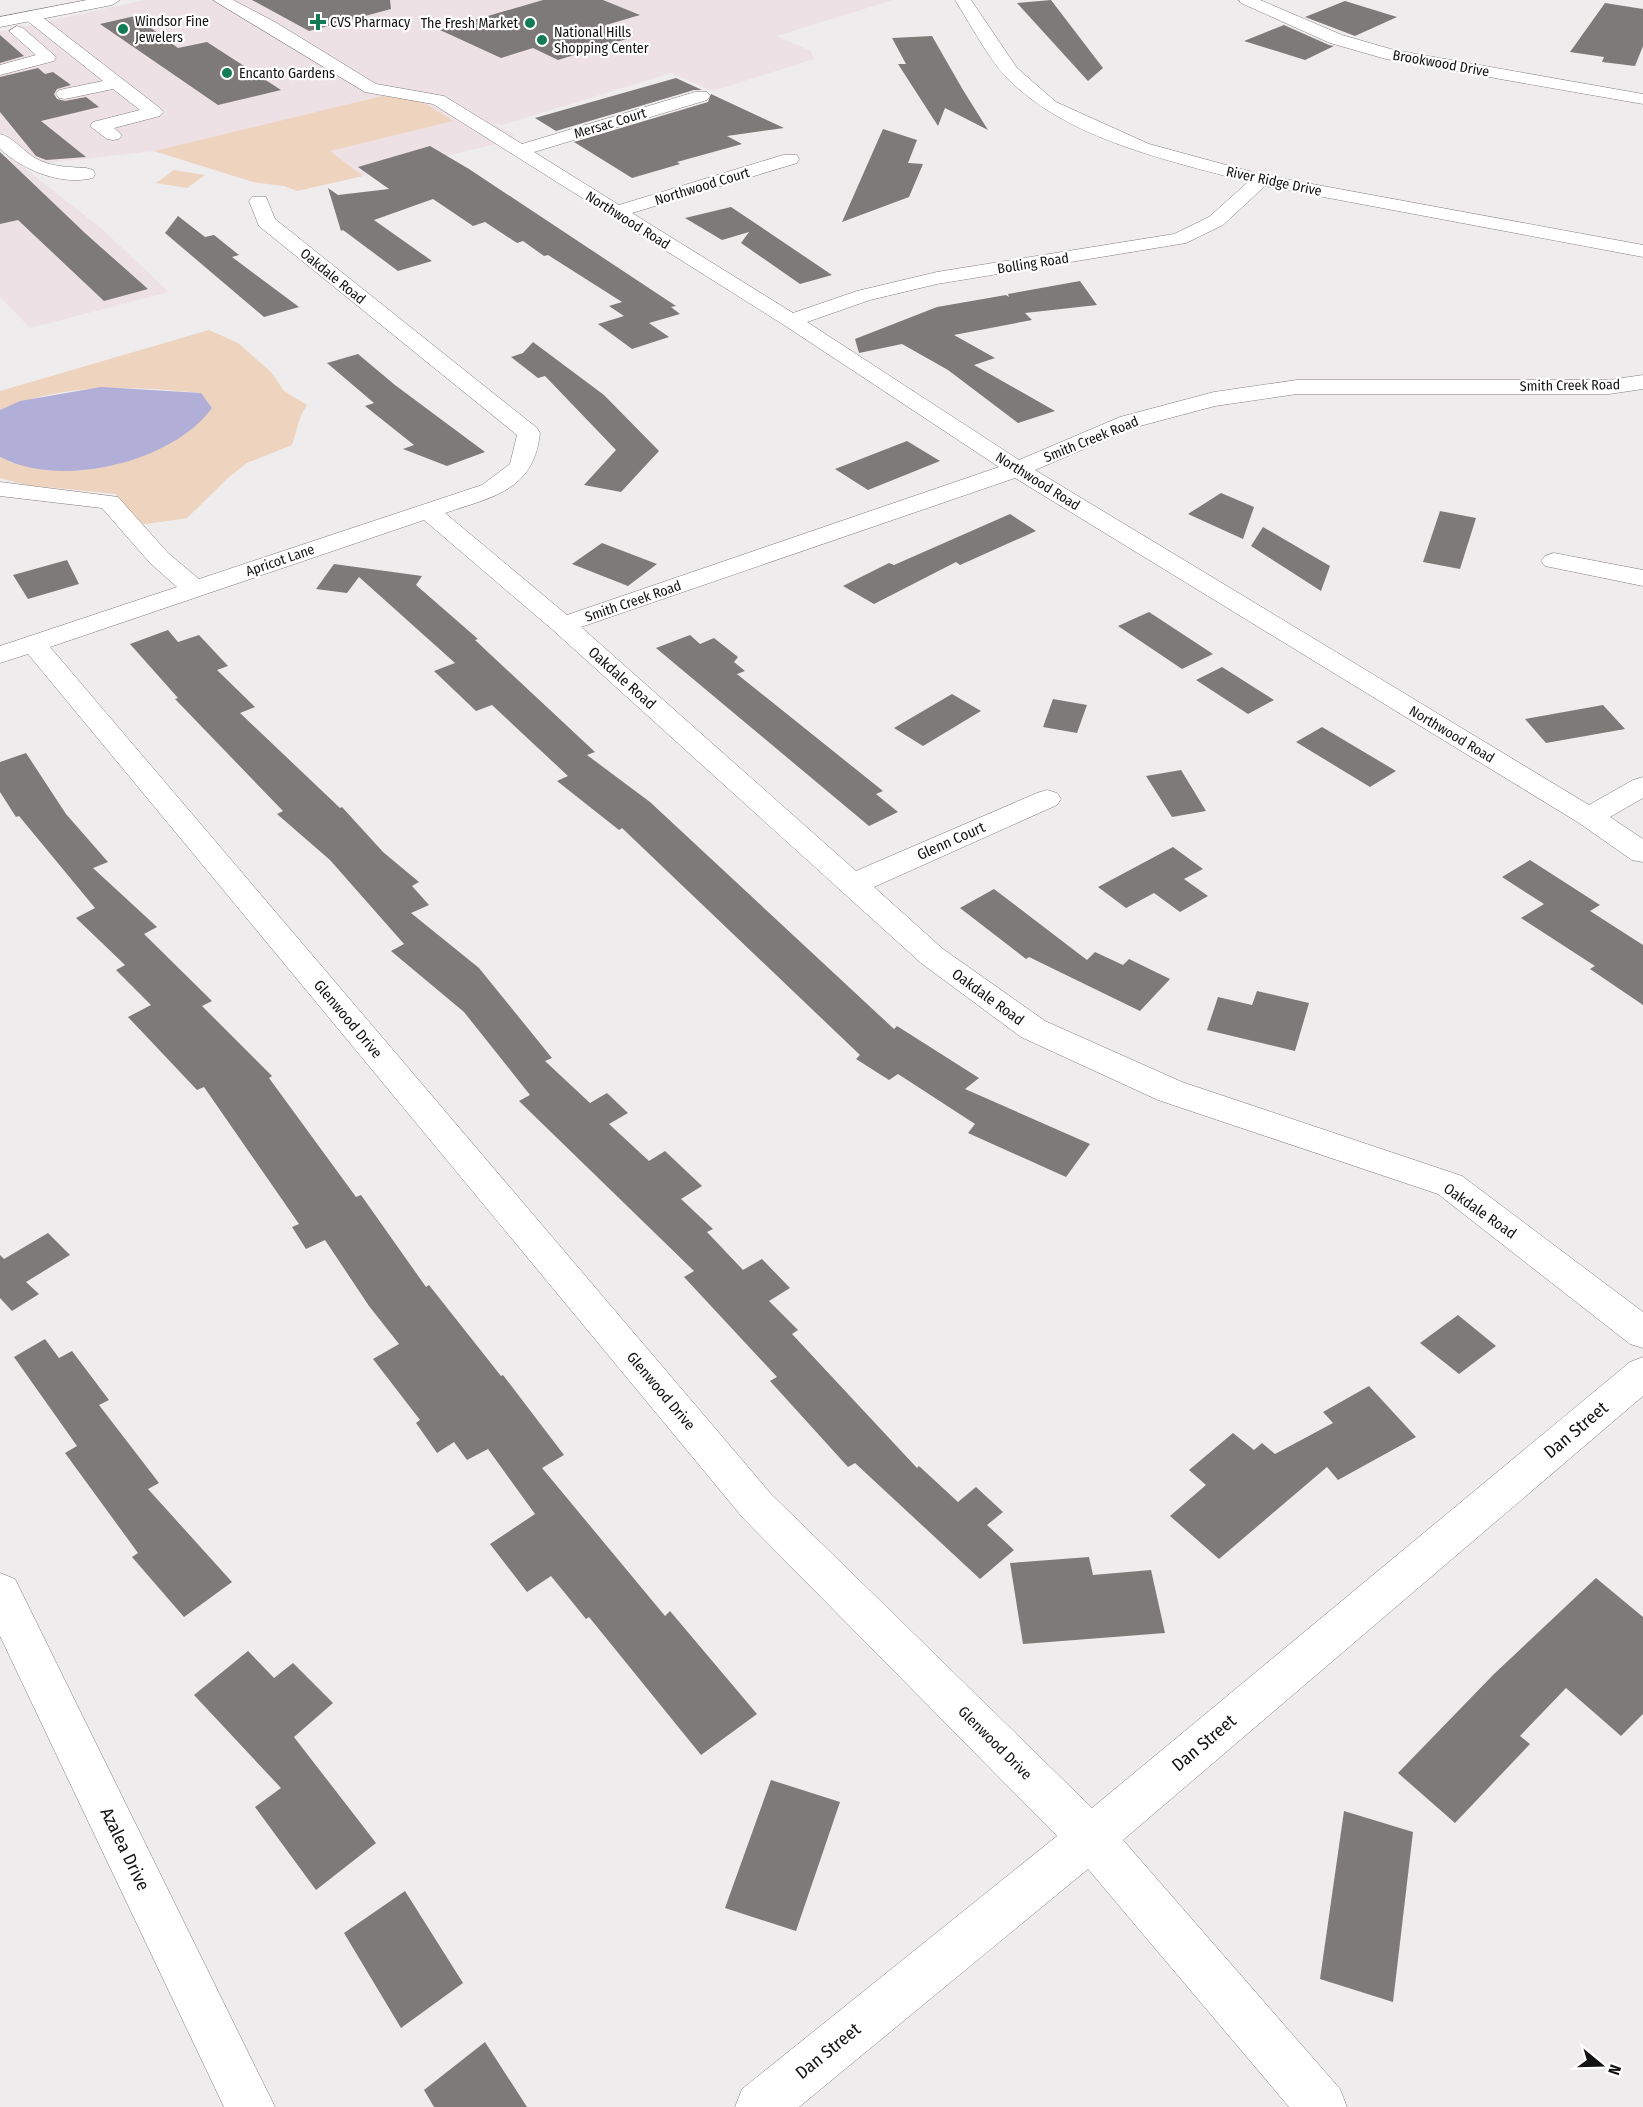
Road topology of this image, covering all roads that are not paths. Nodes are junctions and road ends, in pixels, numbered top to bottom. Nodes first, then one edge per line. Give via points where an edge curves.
1 (112, 0) edge
2 (221, 0) edge
3 (963, 0) edge
4 (1247, 0) edge
5 (31, 16) junction
6 (3, 21) edge
7 (77, 53) junction
8 (48, 57) junction
9 (0, 70) edge
10 (116, 83) junction
11 (65, 94) dead end
12 (701, 96) dead end
13 (1643, 99) edge
14 (113, 135) dead end
15 (0, 139) edge
16 (519, 151) junction
17 (790, 159) dead end
18 (86, 174) dead end
19 (1261, 180) junction
20 (259, 201) dead end
21 (615, 212) junction
22 (1643, 251) edge
23 (791, 321) junction
24 (1643, 382) edge
25 (529, 433) joint
26 (1017, 469) junction
27 (0, 489) edge
28 (426, 510) junction
29 (1554, 561) dead end
30 (1643, 578) edge
31 (195, 589) junction
32 (563, 625) junction
33 (17, 649) edge
34 (1643, 786) edge
35 (1047, 799) dead end
36 (1589, 818) junction
37 (1643, 853) edge
38 (854, 884) junction
39 (1643, 1333) edge
40 (1643, 1373) edge
41 (0, 1592) edge
42 (1091, 1838) junction
43 (250, 2107) edge
44 (760, 2107) edge
45 (1322, 2107) edge

1 - 5 street
2 - 16 street, Northwood Road via 371,88 438,100
3 - 19 street, River Ridge Drive via 1011,72 1050,106 1143,148
4 - 13 street, Brookwood Drive via 1336,39 1392,55
5 - 6 street
5 - 7 street
6 - 8 street
7 - 8 street
7 - 10 street
8 - 9 street
10 - 11 street
10 - 14 street via 154,112 99,126
12 - 16 street, Mersac Court
15 - 18 street via 38,168
16 - 21 street, Northwood Road
17 - 21 street, Northwood Court
19 - 22 street, River Ridge Drive
19 - 23 street, Bolling Road via 1216,221 1179,239 937,278 864,295
20 - 25 street, Oakdale Road via 266,222
21 - 23 street, Northwood Road
23 - 26 street, Northwood Road
24 - 26 street, Smith Creek Road via 1609,387 1297,387 1214,399 1128,422
25 - 28 street, Apricot Lane via 527,452 517,473 490,490
26 - 32 street, Smith Creek Road
26 - 36 street, Northwood Road
27 - 31 street via 109,502 159,558
28 - 31 street, Apricot Lane
28 - 32 street, Oakdale Road
29 - 30 street
31 - 33 street, Apricot Lane
32 - 38 street, Oakdale Road
33 - 42 street, Glenwood Drive via 757,1506
34 - 36 street
35 - 38 street, Glenn Court
36 - 37 street, Northwood Road
38 - 39 street, Oakdale Road via 932,956 1033,1029 1170,1091 1450,1185
40 - 42 street, Dan Street
41 - 43 street, Azalea Drive
42 - 44 street, Dan Street
42 - 45 street, Glenwood Drive

